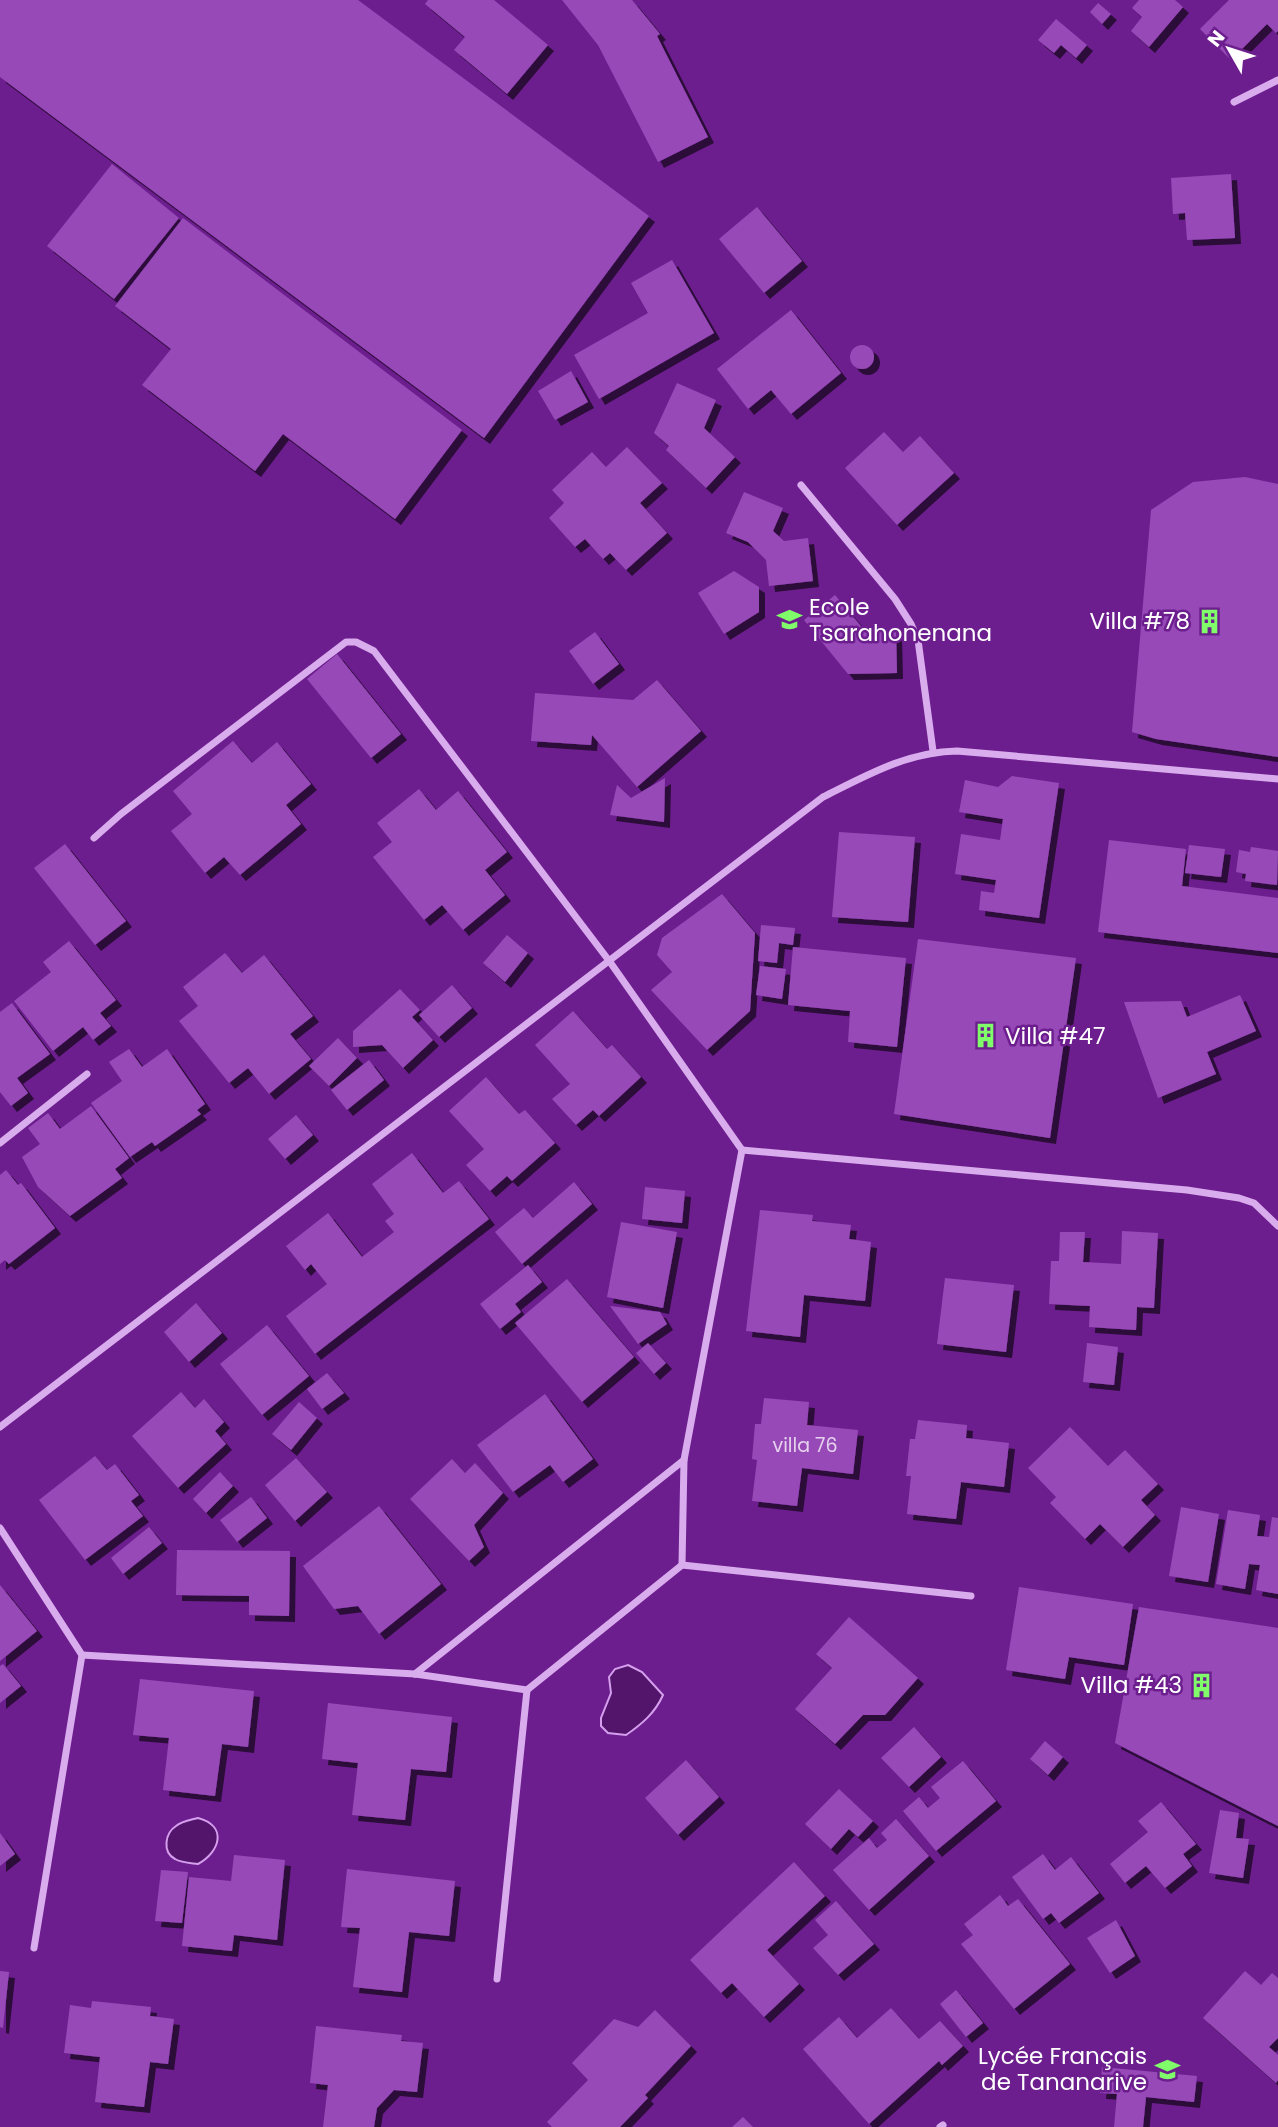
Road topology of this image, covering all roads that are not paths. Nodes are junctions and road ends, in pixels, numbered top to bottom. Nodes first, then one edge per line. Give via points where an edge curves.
1 (1278, 80) edge
2 (1234, 102) dead end
3 (801, 485) dead end
4 (933, 751) junction
5 (1278, 779) edge
6 (94, 838) dead end
7 (610, 962) junction
8 (87, 1074) dead end
9 (0, 1143) edge
10 (742, 1150) junction
11 (1278, 1226) edge
12 (0, 1427) edge
13 (684, 1460) junction
14 (0, 1528) edge
15 (682, 1565) junction
16 (971, 1596) dead end
17 (82, 1655) junction
18 (415, 1674) junction
19 (527, 1690) junction
20 (34, 1948) dead end
21 (497, 1979) dead end

1 - 2 street
3 - 4 street via 911,624 918,640
4 - 5 street
4 - 7 street via 866,775 823,797
6 - 7 street via 346,642 356,642 381,658
7 - 10 street
7 - 12 street
8 - 9 street
10 - 11 street via 1186,1190 1254,1203
10 - 13 street
13 - 15 street
13 - 18 street
14 - 17 street
15 - 16 street
15 - 19 street
17 - 18 street
17 - 20 street
18 - 19 street
19 - 21 street

